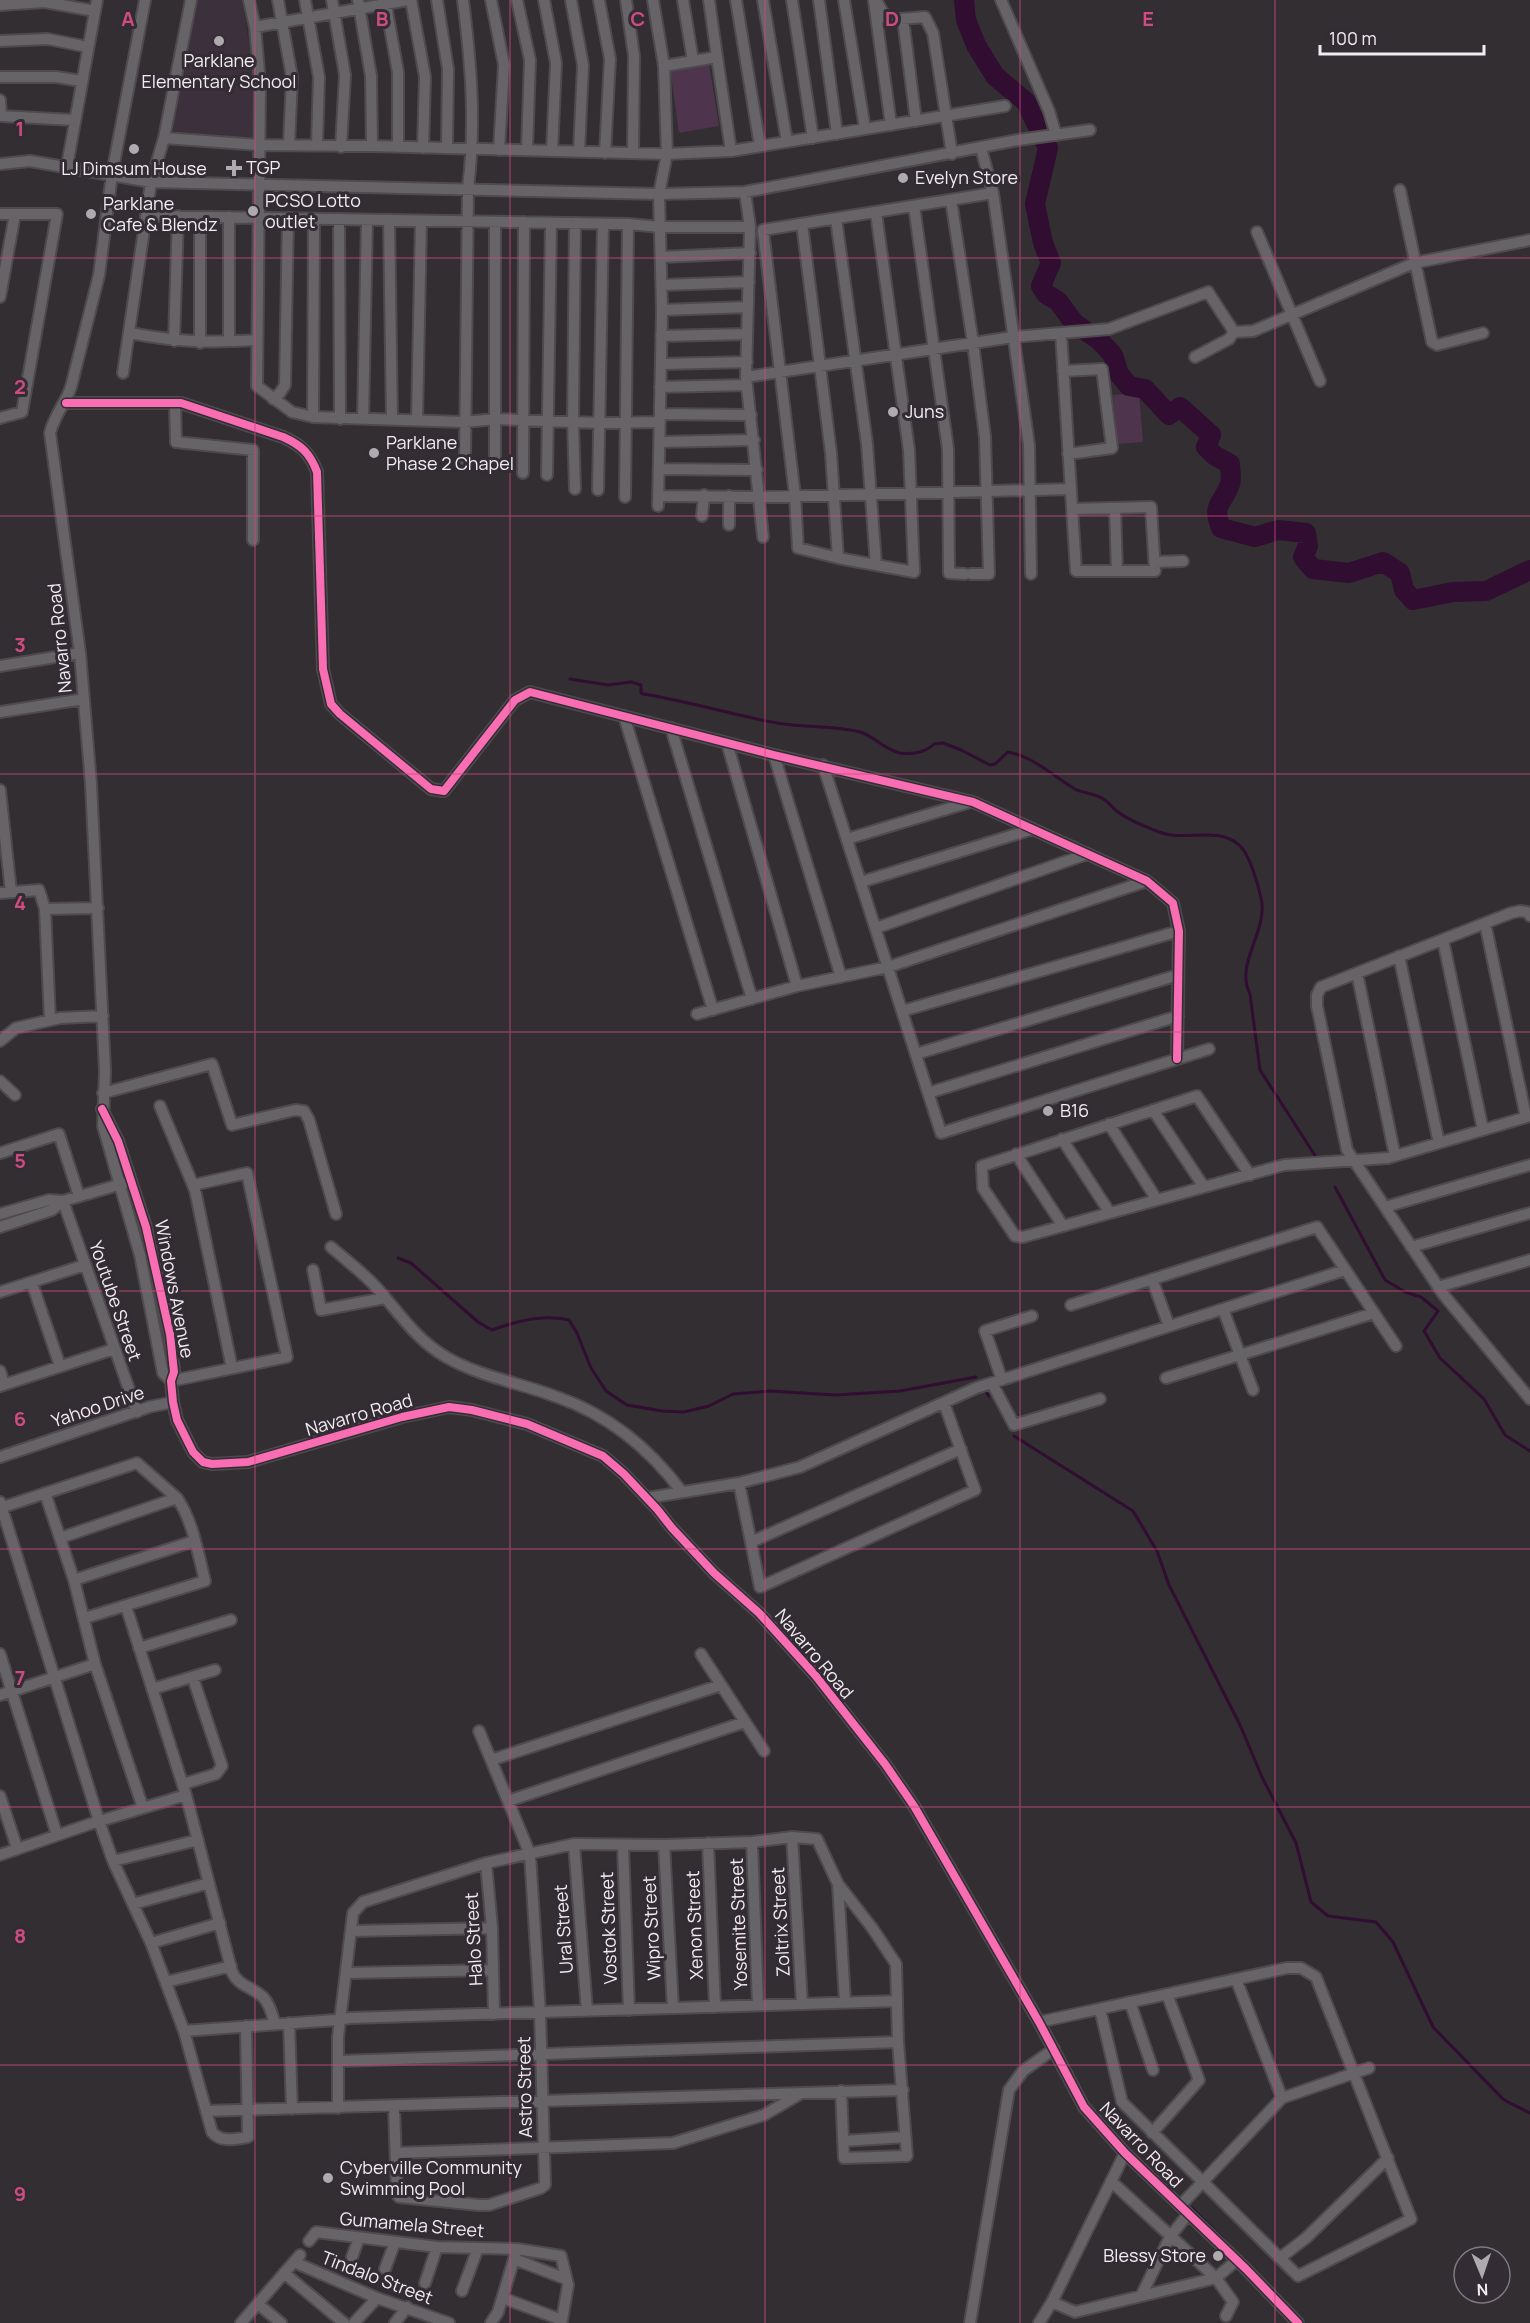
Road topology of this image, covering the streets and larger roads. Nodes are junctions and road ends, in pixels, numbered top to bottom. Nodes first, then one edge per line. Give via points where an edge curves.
1 (145, 0) edge
2 (191, 0) edge
3 (249, 0) edge
4 (278, 0) edge
5 (305, 0) edge
6 (332, 0) edge
7 (409, 0) edge
8 (437, 0) edge
9 (463, 0) edge
10 (491, 0) edge
11 (517, 0) edge
12 (544, 0) edge
13 (571, 0) edge
14 (599, 0) edge
15 (626, 0) edge
16 (653, 0) edge
17 (684, 0) edge
18 (709, 0) edge
19 (736, 0) edge
20 (763, 0) edge
21 (792, 0) edge
22 (819, 0) edge
23 (844, 0) edge
24 (875, 0) edge
25 (1001, 0) edge
26 (385, 2) edge
27 (359, 4) edge
28 (0, 5) edge
29 (96, 5) edge
30 (334, 13) junction
31 (308, 18) junction
32 (903, 19) junction
33 (282, 22) junction
34 (255, 27) junction
35 (0, 41) edge
36 (88, 47) junction
37 (717, 57) junction
38 (693, 61) junction
39 (664, 66) junction
40 (0, 77) edge
41 (81, 81) junction
42 (0, 100) edge
43 (1005, 106) dead end
44 (1, 116) edge
45 (946, 116) junction
46 (74, 120) junction
47 (916, 121) junction
48 (891, 125) junction
49 (864, 129) junction
50 (1090, 130) dead end
51 (837, 134) junction
52 (1056, 135) junction
53 (164, 138) junction
54 (813, 138) junction
55 (787, 142) junction
56 (260, 145) junction
57 (288, 145) junction
58 (317, 146) junction
59 (372, 146) junction
60 (760, 146) junction
61 (341, 147) junction
62 (398, 147) junction
63 (423, 148) junction
64 (447, 148) junction
65 (981, 148) junction
66 (473, 149) junction
67 (499, 150) junction
68 (527, 150) junction
69 (552, 151) junction
70 (731, 151) junction
71 (579, 152) junction
72 (605, 153) junction
73 (633, 153) junction
74 (667, 154) junction
75 (952, 154) junction
76 (0, 164) edge
77 (67, 166) junction
78 (112, 174) junction
79 (151, 182) junction
80 (257, 185) junction
81 (468, 188) junction
82 (1400, 190) dead end
83 (745, 192) junction
84 (993, 193) junction
85 (659, 194) junction
86 (951, 200) junction
87 (914, 206) junction
88 (876, 213) junction
89 (0, 214) edge
90 (15, 214) junction
91 (147, 216) junction
92 (178, 216) junction
93 (200, 217) junction
94 (229, 217) junction
95 (259, 218) junction
96 (288, 218) junction
97 (314, 219) junction
98 (339, 219) junction
99 (836, 219) junction
100 (367, 220) junction
101 (388, 220) junction
102 (421, 221) junction
103 (468, 222) junction
104 (495, 222) junction
105 (524, 222) junction
106 (551, 223) junction
107 (575, 223) junction
108 (603, 224) junction
109 (628, 224) junction
110 (802, 224) junction
111 (661, 227) junction
112 (750, 227) junction
113 (1257, 232) dead end
114 (1530, 240) edge
115 (750, 254) junction
116 (662, 257) junction
117 (1414, 263) junction
118 (749, 282) junction
119 (662, 285) junction
120 (0, 297) edge
121 (748, 307) junction
122 (662, 310) junction
123 (1293, 315) junction
124 (1234, 332) junction
125 (130, 333) junction
126 (1061, 333) junction
127 (1483, 333) dead end
128 (747, 334) junction
129 (661, 336) junction
130 (1013, 337) junction
131 (257, 339) junction
132 (174, 341) junction
133 (229, 341) junction
134 (200, 343) junction
135 (974, 343) junction
136 (933, 349) junction
137 (894, 355) junction
138 (1195, 357) dead end
139 (856, 361) junction
140 (747, 362) junction
141 (661, 364) junction
142 (819, 366) junction
143 (1064, 371) junction
144 (780, 372) junction
145 (123, 374) dead end
146 (747, 381) junction
147 (1320, 381) dead end
148 (660, 387) junction
149 (273, 399) junction
150 (66, 403) junction
151 (175, 403) junction
152 (751, 415) junction
153 (313, 417) junction
154 (0, 418) edge
155 (660, 418) junction
156 (340, 419) junction
157 (363, 419) junction
158 (496, 419) junction
159 (392, 420) junction
160 (417, 420) junction
161 (522, 421) junction
162 (548, 421) junction
163 (464, 422) junction
164 (573, 422) junction
165 (626, 422) junction
166 (599, 423) junction
167 (754, 440) junction
168 (659, 442) junction
169 (1068, 454) junction
170 (495, 458) dead end
171 (465, 459) dead end
172 (659, 469) junction
173 (757, 470) junction
174 (522, 473) dead end
175 (547, 475) dead end
176 (575, 489) dead end
177 (1071, 489) junction
178 (598, 490) dead end
179 (1030, 490) junction
180 (987, 491) junction
181 (949, 492) junction
182 (910, 493) junction
183 (871, 494) junction
184 (704, 495) junction
185 (833, 495) junction
186 (729, 496) junction
187 (760, 496) junction
188 (795, 496) junction
189 (625, 497) dead end
190 (1115, 508) junction
191 (1072, 509) junction
192 (702, 516) dead end
193 (729, 525) dead end
194 (763, 537) dead end
195 (253, 540) dead end
196 (838, 558) junction
197 (1183, 561) dead end
198 (1155, 562) junction
199 (876, 565) junction
200 (1117, 571) junction
201 (1031, 574) dead end
202 (80, 653) junction
203 (0, 666) edge
204 (84, 699) junction
205 (0, 712) edge
206 (624, 716) junction
207 (671, 728) junction
208 (727, 743) junction
209 (774, 755) junction
210 (823, 765) junction
211 (0, 790) edge
212 (973, 802) junction
213 (1033, 829) junction
214 (847, 839) junction
215 (1087, 854) junction
216 (1147, 881) junction
217 (861, 882) junction
218 (5, 893) edge
219 (98, 908) junction
220 (45, 909) junction
221 (1530, 916) edge
222 (1485, 923) junction
223 (876, 928) junction
224 (1179, 930) junction
225 (1443, 940) junction
226 (1400, 956) junction
227 (888, 967) junction
228 (1357, 973) junction
229 (1178, 975) junction
230 (841, 977) junction
231 (797, 986) junction
232 (752, 999) junction
233 (713, 1010) junction
234 (902, 1011) junction
235 (697, 1014) dead end
236 (103, 1016) junction
237 (1178, 1016) junction
238 (50, 1020) junction
239 (0, 1041) edge
240 (1209, 1049) dead end
241 (916, 1054) junction
242 (1177, 1059) junction
243 (0, 1081) edge
244 (103, 1093) junction
245 (928, 1093) junction
246 (15, 1095) dead end
247 (160, 1106) dead end
248 (102, 1109) joint
249 (1153, 1110) junction
250 (1528, 1117) edge
251 (1110, 1124) junction
252 (1483, 1130) junction
253 (1062, 1139) junction
254 (1439, 1143) junction
255 (0, 1153) edge
256 (1016, 1154) junction
257 (1395, 1156) junction
258 (1354, 1160) junction
259 (1530, 1165) edge
260 (1250, 1175) junction
261 (126, 1183) junction
262 (193, 1185) junction
263 (1204, 1187) junction
264 (79, 1196) junction
265 (1156, 1200) junction
266 (63, 1201) junction
267 (1385, 1207) junction
268 (1110, 1213) junction
269 (1530, 1213) edge
270 (0, 1214) edge
271 (336, 1214) dead end
272 (1063, 1226) junction
273 (0, 1227) edge
274 (331, 1247) dead end
275 (1411, 1247) junction
276 (1530, 1260) edge
277 (85, 1265) junction
278 (313, 1270) dead end
279 (1345, 1270) junction
280 (1152, 1279) junction
281 (32, 1283) junction
282 (1438, 1287) junction
283 (0, 1292) edge
284 (385, 1298) junction
285 (1071, 1305) dead end
286 (1222, 1309) junction
287 (1374, 1313) junction
288 (1032, 1316) dead end
289 (1169, 1326) junction
290 (1396, 1346) dead end
291 (114, 1349) junction
292 (1240, 1355) junction
293 (60, 1366) junction
294 (232, 1368) junction
295 (0, 1371) edge
296 (1166, 1378) dead end
297 (171, 1381) junction
298 (997, 1382) junction
299 (2, 1385) edge
300 (1253, 1390) dead end
301 (1100, 1399) dead end
302 (1530, 1399) edge
303 (173, 1402) junction
304 (944, 1403) junction
305 (137, 1412) junction
306 (961, 1449) junction
307 (0, 1457) edge
308 (739, 1483) junction
309 (682, 1492) junction
310 (45, 1493) junction
311 (177, 1498) junction
312 (647, 1498) junction
313 (1, 1506) edge
314 (60, 1538) junction
315 (194, 1541) junction
316 (751, 1542) junction
317 (75, 1580) junction
318 (126, 1606) junction
319 (85, 1618) junction
320 (231, 1620) dead end
321 (140, 1648) junction
322 (0, 1654) edge
323 (701, 1654) dead end
324 (95, 1664) junction
325 (215, 1670) dead end
326 (56, 1676) junction
327 (193, 1678) junction
328 (721, 1685) junction
329 (153, 1689) junction
330 (12, 1691) junction
331 (0, 1695) edge
332 (745, 1722) junction
333 (479, 1731) dead end
334 (764, 1751) dead end
335 (491, 1760) junction
336 (183, 1784) junction
337 (186, 1795) junction
338 (0, 1796) edge
339 (508, 1801) junction
340 (143, 1808) junction
341 (99, 1821) junction
342 (57, 1835) junction
343 (792, 1837) junction
344 (198, 1840) junction
345 (752, 1842) junction
346 (708, 1843) junction
347 (574, 1844) junction
348 (664, 1845) junction
349 (623, 1846) junction
350 (17, 1848) junction
351 (530, 1854) junction
352 (0, 1855) edge
353 (113, 1861) junction
354 (486, 1863) junction
355 (209, 1883) junction
356 (838, 1884) junction
357 (133, 1904) junction
358 (220, 1923) junction
359 (492, 1928) junction
360 (352, 1931) junction
361 (151, 1943) junction
362 (231, 1966) junction
363 (493, 1970) junction
364 (347, 1973) junction
365 (1236, 1979) junction
366 (166, 1982) junction
367 (1167, 1994) junction
368 (897, 2001) junction
369 (845, 2002) junction
370 (1130, 2002) junction
371 (802, 2004) junction
372 (758, 2005) junction
373 (715, 2007) junction
374 (673, 2008) junction
375 (1100, 2009) junction
376 (629, 2010) junction
377 (587, 2011) junction
378 (540, 2013) junction
379 (494, 2014) junction
380 (342, 2018) junction
381 (1039, 2022) junction
382 (275, 2024) junction
383 (289, 2024) junction
384 (246, 2026) junction
385 (184, 2031) junction
386 (898, 2042) junction
387 (1053, 2049) junction
388 (542, 2055) junction
389 (339, 2061) junction
390 (1369, 2068) dead end
391 (1153, 2070) dead end
392 (1354, 2073) junction
393 (903, 2090) junction
394 (841, 2091) junction
395 (803, 2093) junction
396 (1282, 2098) junction
397 (544, 2101) junction
398 (394, 2106) junction
399 (338, 2108) junction
400 (292, 2109) junction
401 (248, 2110) junction
402 (206, 2111) junction
403 (1152, 2133) junction
404 (905, 2137) junction
405 (843, 2141) junction
406 (543, 2148) junction
407 (396, 2152) junction
408 (1125, 2154) junction
409 (1388, 2158) junction
410 (1112, 2182) junction
411 (1202, 2183) junction
412 (1184, 2210) junction
413 (1170, 2237) junction
414 (359, 2238) junction
415 (309, 2241) dead end
416 (395, 2242) junction
417 (437, 2247) junction
418 (478, 2248) junction
419 (515, 2254) junction
420 (352, 2257) dead end
421 (1280, 2259) junction
422 (1237, 2260) junction
423 (385, 2269) dead end
424 (284, 2273) junction
425 (566, 2278) junction
426 (1216, 2278) junction
427 (425, 2283) dead end
428 (462, 2291) dead end
429 (1141, 2296) junction
430 (377, 2298) junction
431 (503, 2298) junction
432 (1052, 2302) junction
433 (258, 2304) junction
434 (407, 2307) junction
435 (1226, 2316) dead end
436 (241, 2323) edge
437 (280, 2323) edge
438 (344, 2323) edge
439 (354, 2323) edge
440 (395, 2323) edge
441 (447, 2323) edge
442 (490, 2323) edge
443 (970, 2323) edge
444 (1039, 2323) edge
445 (1298, 2323) edge

1 - 78 street, Navarro Road
2 - 53 street
3 - 34 street
4 - 33 street
5 - 31 street
6 - 30 street
7 - 26 street
7 - 63 street via 425,77
8 - 64 street via 448,69
9 - 66 street via 471,66
10 - 67 street via 504,65
11 - 68 street via 530,60
12 - 69 street via 556,63
13 - 71 street via 583,65
14 - 72 street via 610,59
15 - 73 street via 634,56
16 - 39 street
17 - 38 street
18 - 37 street
19 - 60 street
20 - 55 street
21 - 54 street
22 - 51 street
23 - 49 street
24 - 32 street via 887,20
24 - 48 street
25 - 52 street
26 - 27 street
26 - 62 street via 398,72
27 - 30 street
27 - 59 street via 371,76
28 - 29 street
29 - 36 street
30 - 31 street
30 - 61 street via 345,75
31 - 33 street
31 - 58 street via 319,77
32 - 45 street via 926,17 933,33
32 - 47 street
33 - 34 street
33 - 57 street via 292,77
34 - 56 street
35 - 36 street via 48,39
36 - 41 street
37 - 38 street
37 - 70 street
38 - 39 street
39 - 74 street
40 - 41 street via 56,76
41 - 46 street
42 - 44 street
43 - 45 street
44 - 46 street
45 - 47 street
45 - 75 street
46 - 77 street
47 - 48 street
48 - 49 street
49 - 51 street
50 - 52 street
51 - 54 street
52 - 65 street
53 - 56 street
53 - 79 street
54 - 55 street
55 - 60 street
56 - 57 street
56 - 80 street
57 - 58 street
58 - 61 street
59 - 61 street
59 - 62 street
60 - 70 street
62 - 63 street
63 - 64 street
64 - 66 street
65 - 75 street
65 - 84 street
66 - 67 street
66 - 81 street
67 - 68 street
68 - 69 street
69 - 71 street
70 - 74 street
71 - 72 street
72 - 73 street
73 - 74 street
74 - 85 street
75 - 83 street
76 - 77 street via 30,161
77 - 78 street
78 - 79 street
78 - 150 street, Navarro Road via 99,275
79 - 80 street
79 - 91 street
80 - 81 street
80 - 95 street
81 - 85 street
81 - 103 street
82 - 117 street
83 - 85 street
83 - 112 street
84 - 86 street
84 - 130 street
85 - 111 street
86 - 87 street
86 - 135 street
87 - 88 street
87 - 136 street
88 - 99 street
88 - 137 street
89 - 90 street
90 - 120 street
90 - 154 street via 57,214 22,411
91 - 92 street
91 - 125 street
92 - 93 street
92 - 132 street
93 - 94 street
93 - 134 street
94 - 95 street
94 - 133 street
95 - 96 street
95 - 131 street
96 - 97 street
96 - 149 street via 285,385
97 - 98 street
97 - 153 street
98 - 100 street
98 - 156 street
99 - 110 street
99 - 139 street
100 - 101 street
100 - 157 street
101 - 102 street
101 - 159 street
102 - 103 street
102 - 160 street
103 - 104 street
103 - 163 street
104 - 105 street
104 - 158 street
105 - 106 street
105 - 161 street
106 - 107 street
106 - 162 street
107 - 108 street
107 - 164 street
108 - 109 street
108 - 166 street
109 - 111 street
109 - 165 street
110 - 142 street
110 - 144 street via 763,230
111 - 112 street
111 - 116 street
112 - 115 street
113 - 123 street
114 - 117 street
115 - 116 street
115 - 118 street
116 - 119 street
117 - 123 street
117 - 127 street via 1432,342 1437,345
118 - 119 street
118 - 121 street
119 - 122 street
121 - 122 street
121 - 128 street
122 - 129 street
123 - 124 street via 1253,331
123 - 147 street
124 - 126 street via 1208,292 1109,329
124 - 138 street via 1229,339
125 - 132 street
125 - 145 street
126 - 130 street
126 - 143 street
128 - 129 street
128 - 140 street
129 - 141 street
130 - 135 street
130 - 179 street via 1029,445
131 - 133 street
131 - 149 street via 257,386
132 - 134 street
133 - 134 street
135 - 136 street
135 - 180 street
136 - 137 street
136 - 181 street via 948,449
137 - 139 street
137 - 182 street via 909,450
139 - 142 street
139 - 183 street
140 - 141 street
140 - 146 street
141 - 148 street
142 - 144 street
142 - 185 street
143 - 169 street
143 - 169 street via 1102,369 1112,448
144 - 146 street
144 - 188 street
146 - 148 street
146 - 152 street
148 - 155 street
149 - 153 street via 292,412
150 - 151 street
150 - 202 street, Navarro Road via 52,422 50,433
151 - 195 street via 176,442 253,450
151 - 206 street via 283,437 299,444 311,456 317,472 323,669 332,704 431,789 444,791 515,700 530,692
152 - 155 street
152 - 167 street
153 - 156 street
155 - 165 street
155 - 168 street
156 - 157 street
157 - 159 street
158 - 161 street
158 - 163 street
158 - 170 street
159 - 160 street
160 - 163 street
161 - 162 street
161 - 174 street
162 - 164 street
162 - 175 street
163 - 171 street
164 - 166 street
164 - 176 street
165 - 166 street
165 - 189 street
166 - 178 street
167 - 168 street
167 - 173 street
168 - 172 street
169 - 177 street
172 - 173 street
172 - 184 street via 659,501
173 - 187 street
177 - 179 street
177 - 191 street
179 - 180 street
179 - 201 street
180 - 181 street
180 - 181 street via 989,574 949,573
181 - 182 street
182 - 183 street
182 - 199 street via 914,572
183 - 185 street
183 - 199 street
184 - 186 street
184 - 192 street
185 - 188 street
185 - 196 street
186 - 187 street
186 - 193 street
187 - 188 street
187 - 194 street
188 - 196 street via 798,548
190 - 191 street
190 - 198 street via 1151,507
190 - 200 street
191 - 200 street via 1076,571
196 - 199 street
197 - 198 street
198 - 200 street via 1155,571
202 - 203 street
202 - 204 street, Navarro Road
204 - 205 street
204 - 219 street, Navarro Road
206 - 207 street
206 - 233 street
207 - 208 street
207 - 232 street
208 - 209 street
208 - 231 street
209 - 210 street
209 - 230 street
210 - 212 street
210 - 214 street
211 - 218 street
212 - 213 street
212 - 214 street
213 - 215 street
213 - 217 street
214 - 217 street
215 - 216 street
215 - 223 street
216 - 224 street via 1173,903
216 - 227 street
217 - 223 street
218 - 220 street via 39,890
219 - 220 street
219 - 236 street, Navarro Road
220 - 238 street
221 - 222 street via 1520,911
222 - 225 street
222 - 250 street
223 - 227 street
224 - 229 street
224 - 234 street
225 - 226 street
225 - 252 street
226 - 228 street
226 - 254 street
227 - 230 street
227 - 234 street
228 - 257 street
228 - 258 street via 1321,987 1317,995 1347,1150
229 - 237 street
229 - 241 street
230 - 231 street
231 - 232 street
232 - 233 street
233 - 235 street
234 - 241 street
236 - 238 street
236 - 244 street, Navarro Road
237 - 242 street
237 - 245 street
238 - 239 street via 16,1028
240 - 242 street
241 - 245 street
242 - 245 street via 941,1133
243 - 246 street
244 - 248 street, Navarro Road
244 - 271 street via 212,1064 232,1125 304,1111
247 - 262 street
248 - 261 street, Windows Avenue via 103,1126
249 - 251 street
249 - 260 street via 1197,1096
249 - 263 street
250 - 252 street
251 - 253 street
251 - 265 street
252 - 254 street
253 - 256 street
253 - 268 street
254 - 257 street
255 - 264 street via 59,1134
256 - 272 street
256 - 272 street via 982,1166 982,1188 1015,1236
257 - 258 street
258 - 260 street via 1284,1165
258 - 267 street
259 - 267 street
260 - 263 street
261 - 264 street
261 - 297 street, Windows Avenue via 164,1373
262 - 294 street
262 - 294 street via 247,1173 287,1357
263 - 265 street
264 - 266 street
265 - 268 street
266 - 270 street via 49,1200
266 - 273 street via 52,1210
266 - 277 street, Youtube Street
267 - 275 street
268 - 272 street
269 - 275 street
274 - 284 street via 360,1270
275 - 282 street
276 - 282 street
277 - 281 street
277 - 291 street, Youtube Street
278 - 284 street via 321,1310
279 - 280 street via 1317,1227
279 - 286 street
279 - 287 street
280 - 285 street
280 - 289 street
281 - 283 street
281 - 293 street
282 - 302 street
284 - 309 street via 427,1345 447,1358 559,1397 613,1425 635,1440
286 - 289 street
286 - 292 street
287 - 290 street
287 - 292 street
288 - 298 street via 985,1331
289 - 298 street
291 - 293 street
291 - 305 street, Youtube Street
292 - 296 street
292 - 300 street
293 - 299 street
294 - 297 street
295 - 299 street
297 - 303 street, Navarro Road
298 - 301 street via 1014,1425
298 - 304 street
303 - 305 street, Yahoo Drive
303 - 312 street, Navarro Road via 193,1452 203,1462 212,1464 248,1462 449,1407 518,1421 576,1443 603,1456
304 - 306 street
304 - 308 street via 826,1456
305 - 307 street, Yahoo Drive
306 - 316 street
306 - 316 street via 975,1490 760,1587
308 - 309 street
308 - 316 street
309 - 312 street
310 - 311 street via 137,1463
310 - 313 street
310 - 314 street
311 - 314 street
311 - 315 street
312 - 381 street, Navarro Road via 714,1573 767,1622 885,1764 914,1806
313 - 326 street
314 - 317 street
315 - 317 street
315 - 318 street via 205,1581
317 - 319 street
318 - 319 street
318 - 321 street
319 - 324 street
320 - 321 street
321 - 329 street
322 - 330 street
323 - 328 street
324 - 326 street
324 - 340 street
325 - 327 street
326 - 330 street
326 - 341 street
327 - 329 street
327 - 336 street via 222,1766 216,1773
328 - 332 street
328 - 335 street
329 - 336 street
330 - 331 street
330 - 342 street
332 - 334 street
332 - 339 street
333 - 335 street, Astro Street
335 - 339 street, Astro Street
336 - 337 street
337 - 340 street
337 - 344 street
338 - 350 street
339 - 351 street, Astro Street
340 - 341 street
341 - 342 street
341 - 353 street
342 - 350 street
343 - 345 street
343 - 356 street via 817,1839
343 - 371 street, Zoltrix Street
344 - 353 street
344 - 355 street
345 - 346 street
345 - 372 street, Yosemite Street
346 - 348 street
346 - 373 street, Xenon Street
347 - 349 street
347 - 351 street
347 - 377 street, Ural Street
348 - 349 street
348 - 374 street, Wipro Street
349 - 376 street, Vostok Street
350 - 352 street
351 - 354 street
351 - 378 street, Astro Street
353 - 357 street
354 - 359 street, Halo Street
354 - 360 street via 363,1902 353,1913
355 - 357 street
355 - 358 street
356 - 368 street via 896,1964
356 - 369 street
357 - 361 street
358 - 361 street
358 - 362 street
359 - 360 street
359 - 363 street, Halo Street
360 - 364 street
361 - 366 street
362 - 366 street
362 - 382 street via 235,1978 263,1997
363 - 364 street
363 - 379 street, Halo Street
364 - 380 street
365 - 367 street
365 - 392 street via 1287,1968 1301,1968 1316,1977
365 - 396 street
366 - 385 street
367 - 370 street
367 - 403 street via 1199,2080
368 - 369 street
368 - 386 street
369 - 371 street
370 - 375 street
370 - 391 street
371 - 372 street
372 - 373 street
373 - 374 street
374 - 376 street
375 - 381 street
375 - 403 street via 1122,2102
376 - 377 street
377 - 378 street
378 - 379 street
378 - 388 street, Astro Street
379 - 380 street
380 - 383 street
380 - 389 street
381 - 387 street, Navarro Road
382 - 383 street
382 - 384 street
383 - 400 street
384 - 385 street
384 - 401 street
385 - 402 street
386 - 388 street
386 - 393 street
387 - 408 street, Navarro Road via 1084,2107
387 - 443 street via 1023,2071 1009,2090
388 - 389 street
388 - 397 street, Astro Street
389 - 399 street
390 - 392 street
392 - 396 street
392 - 409 street
393 - 394 street
393 - 404 street
394 - 395 street
394 - 405 street
395 - 397 street
395 - 406 street via 764,2115 673,2143
396 - 411 street
397 - 398 street
397 - 406 street, Astro Street
398 - 399 street
398 - 407 street, Astro Street
399 - 400 street
400 - 401 street
401 - 402 street
401 - 402 street via 248,2137 223,2139 212,2132
403 - 411 street
404 - 405 street
404 - 405 street via 907,2156 844,2158
406 - 407 street
406 - 407 street, Astro Street via 545,2185 489,2205 399,2197
408 - 410 street
408 - 412 street, Navarro Road
409 - 421 street
409 - 421 street via 1411,2218 1298,2276
410 - 413 street
410 - 432 street
411 - 412 street
411 - 421 street
412 - 413 street
412 - 422 street, Navarro Road
413 - 426 street
413 - 429 street
414 - 415 street, Gumamela Street via 316,2232
414 - 416 street, Gumamela Street
414 - 420 street
416 - 417 street, Gumamela Street
416 - 423 street
417 - 418 street, Gumamela Street
417 - 427 street
418 - 419 street, Gumamela Street
418 - 428 street
419 - 425 street
419 - 425 street via 561,2256
419 - 431 street
422 - 426 street
422 - 445 street, Navarro Road
424 - 430 street, Tindalo Street via 297,2259
424 - 433 street
424 - 438 street
425 - 431 street via 562,2320
426 - 429 street
426 - 435 street via 1233,2301
429 - 432 street via 1075,2312
430 - 434 street, Tindalo Street
430 - 439 street
431 - 442 street
432 - 444 street
433 - 436 street
433 - 437 street
434 - 440 street
434 - 441 street, Tindalo Street

